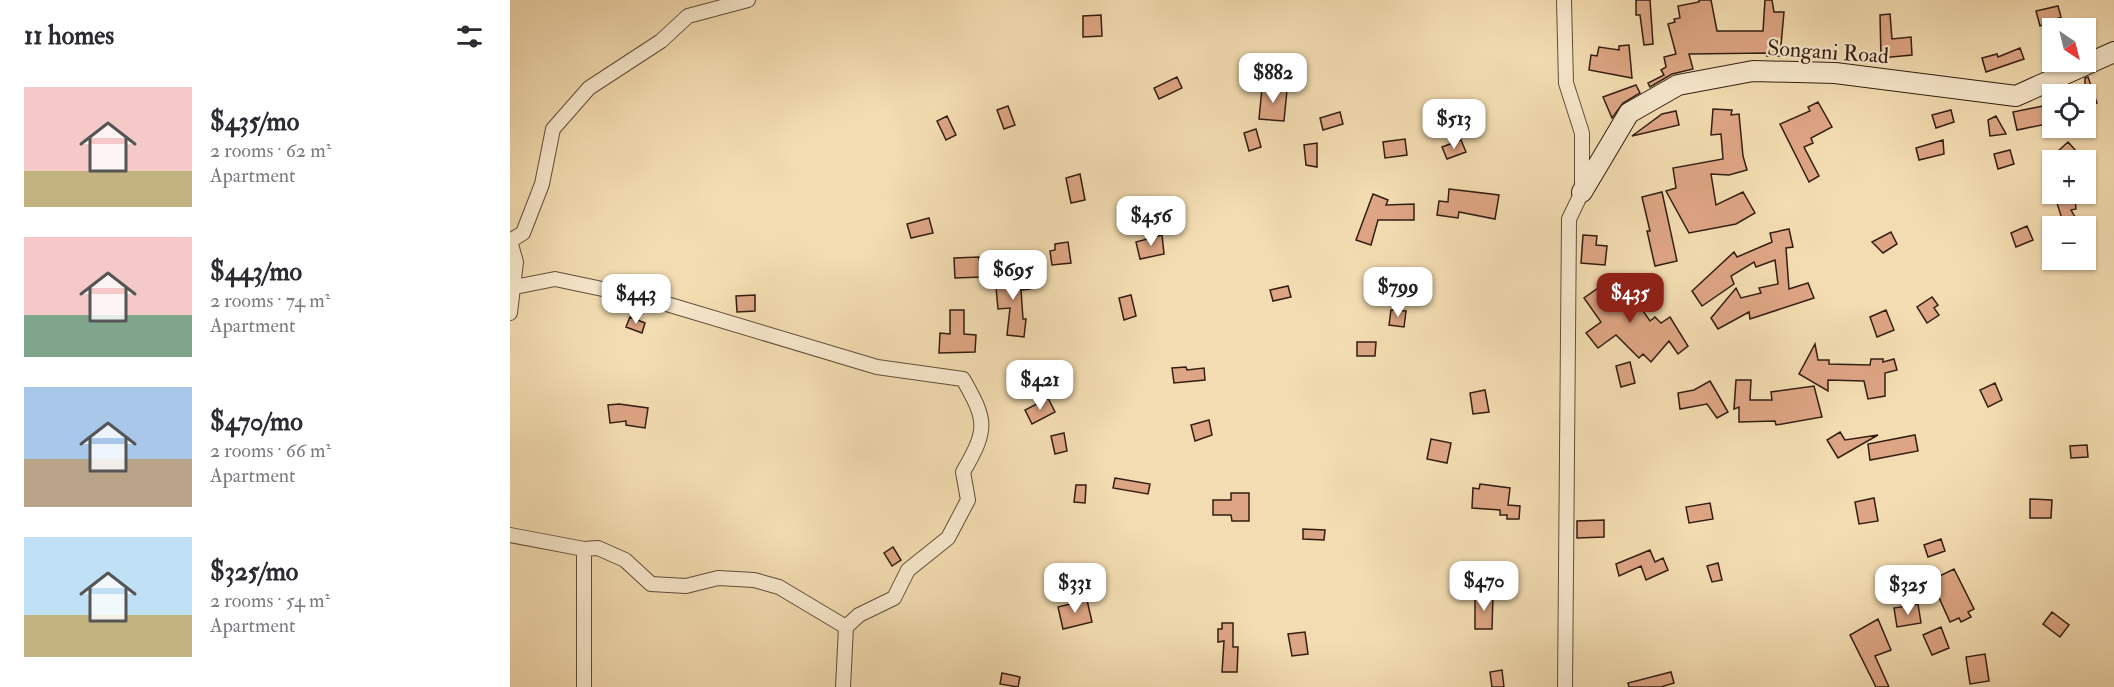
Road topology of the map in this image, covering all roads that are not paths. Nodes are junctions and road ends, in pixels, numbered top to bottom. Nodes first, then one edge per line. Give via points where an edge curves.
1 (748, 0) edge
2 (1564, 0) edge
3 (2114, 52) edge
4 (1582, 192) junction
5 (510, 241) edge
6 (511, 288) edge
7 (510, 313) edge
8 (510, 536) edge
9 (584, 549) junction
10 (846, 627) junction
11 (584, 687) edge
12 (843, 687) edge
13 (1564, 687) edge

1 - 5 street via 688,16 661,41 589,88 554,129 542,184 523,233
2 - 4 street via 1566,82 1582,133
3 - 4 street, Songani Road via 2016,96 1835,73 1753,71 1678,85 1629,113
4 - 13 street via 1569,219
5 - 6 street via 516,262
6 - 7 street
6 - 10 street via 555,279 650,299 877,367 963,379 981,412 979,444 963,472 968,500 948,538 908,570 894,598 859,615
8 - 9 street
9 - 10 street via 597,548 625,560 651,584 686,586 718,578 754,580 779,587
9 - 11 street
10 - 12 street

